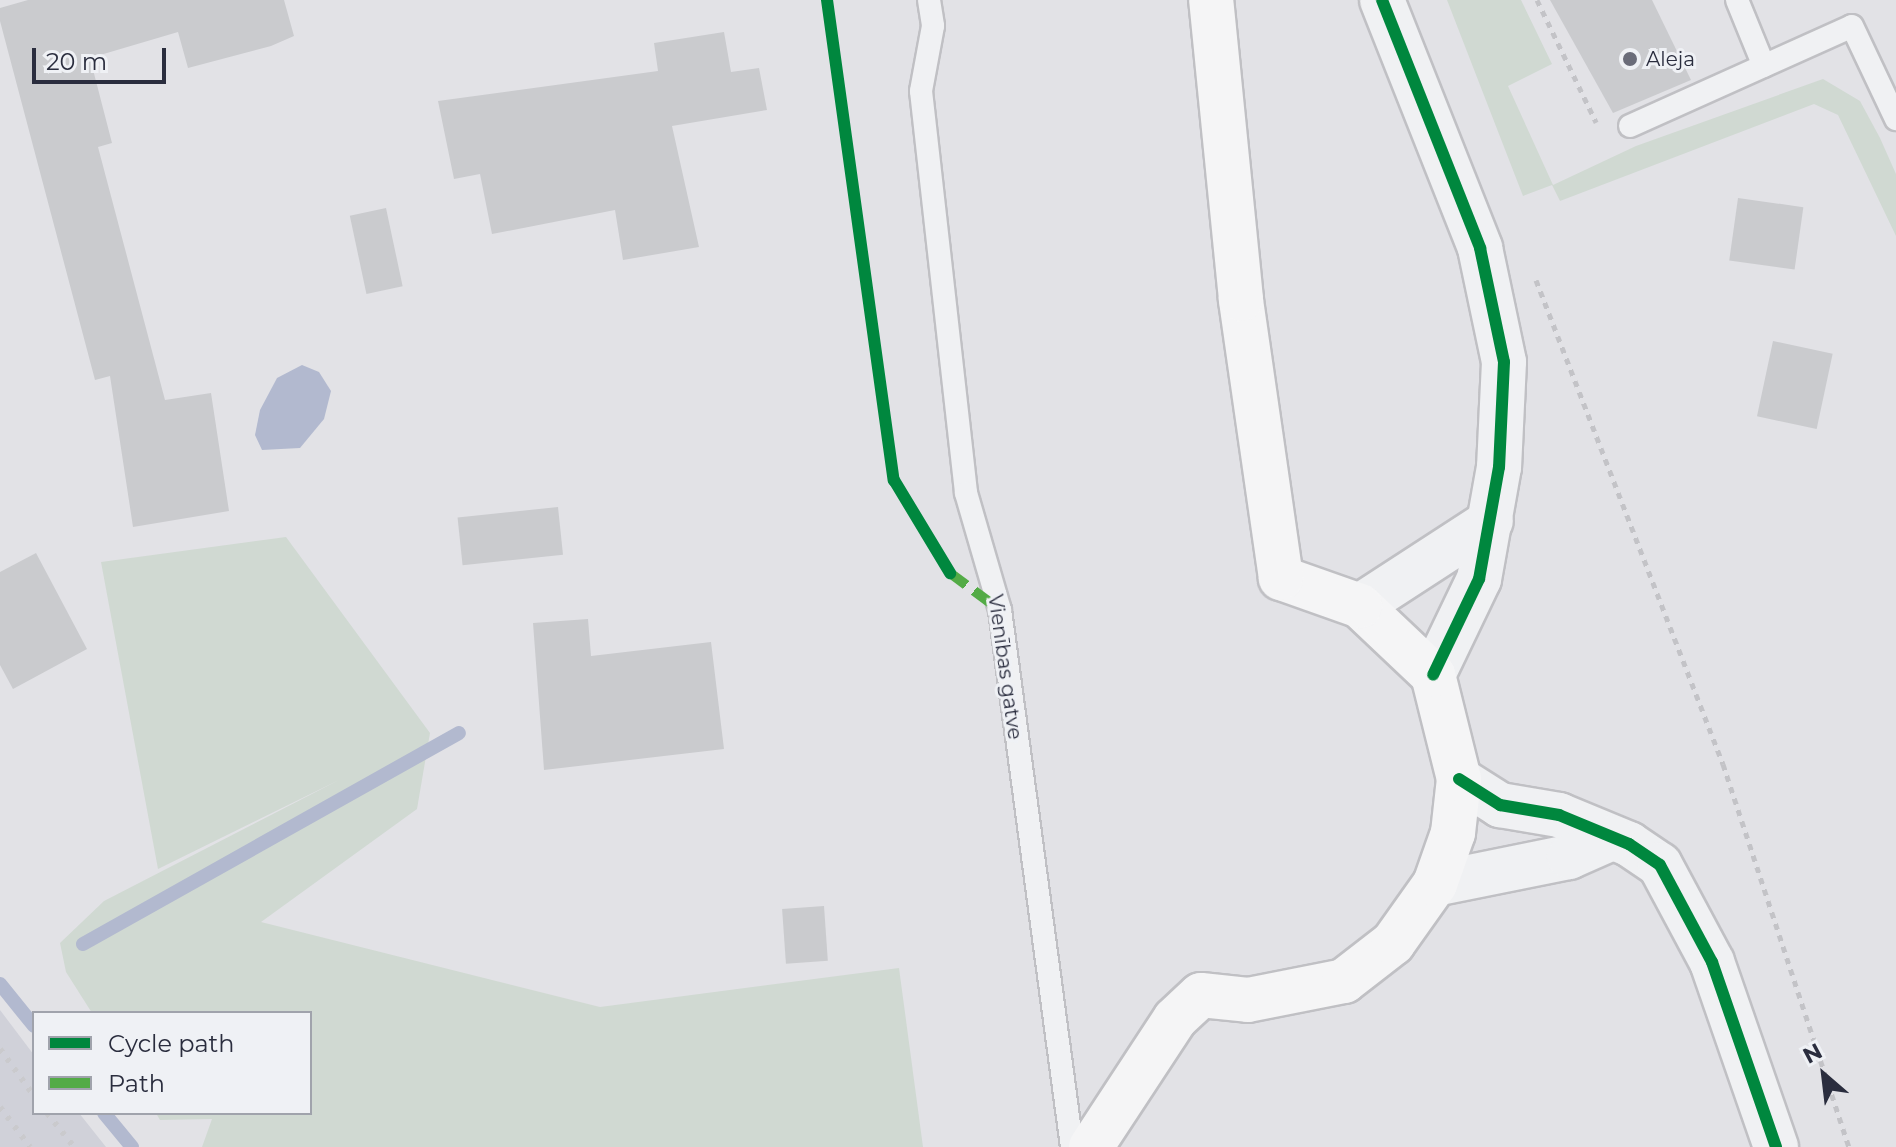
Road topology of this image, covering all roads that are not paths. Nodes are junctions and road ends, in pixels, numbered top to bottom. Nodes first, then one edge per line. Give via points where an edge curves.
1 (929, 0) edge
2 (1211, 0) edge
3 (1382, 0) edge
4 (1737, 0) edge
5 (1764, 66) junction
6 (1896, 119) edge
7 (1630, 126) road end
8 (1491, 521) junction
9 (1360, 606) junction
10 (1433, 675) junction
11 (1459, 779) junction
12 (1612, 838) junction
13 (1435, 884) junction
14 (1072, 1147) edge
15 (1091, 1147) edge
16 (1776, 1147) edge

1 - 14 lane, Vienības gatve via 933,26 921,91 966,493 1000,610
2 - 9 highway via 1241,299 1281,578
3 - 8 street via 1480,248 1504,362
4 - 5 lane
5 - 6 lane via 1852,26
5 - 7 lane
8 - 9 street
8 - 10 street via 1479,579
9 - 10 highway
10 - 11 highway
11 - 12 street via 1500,805 1559,815
11 - 13 highway via 1453,833
12 - 13 street via 1569,857
12 - 16 street via 1660,865 1676,887 1712,962
13 - 15 highway via 1393,943 1344,981 1248,1000 1201,995 1175,1019

